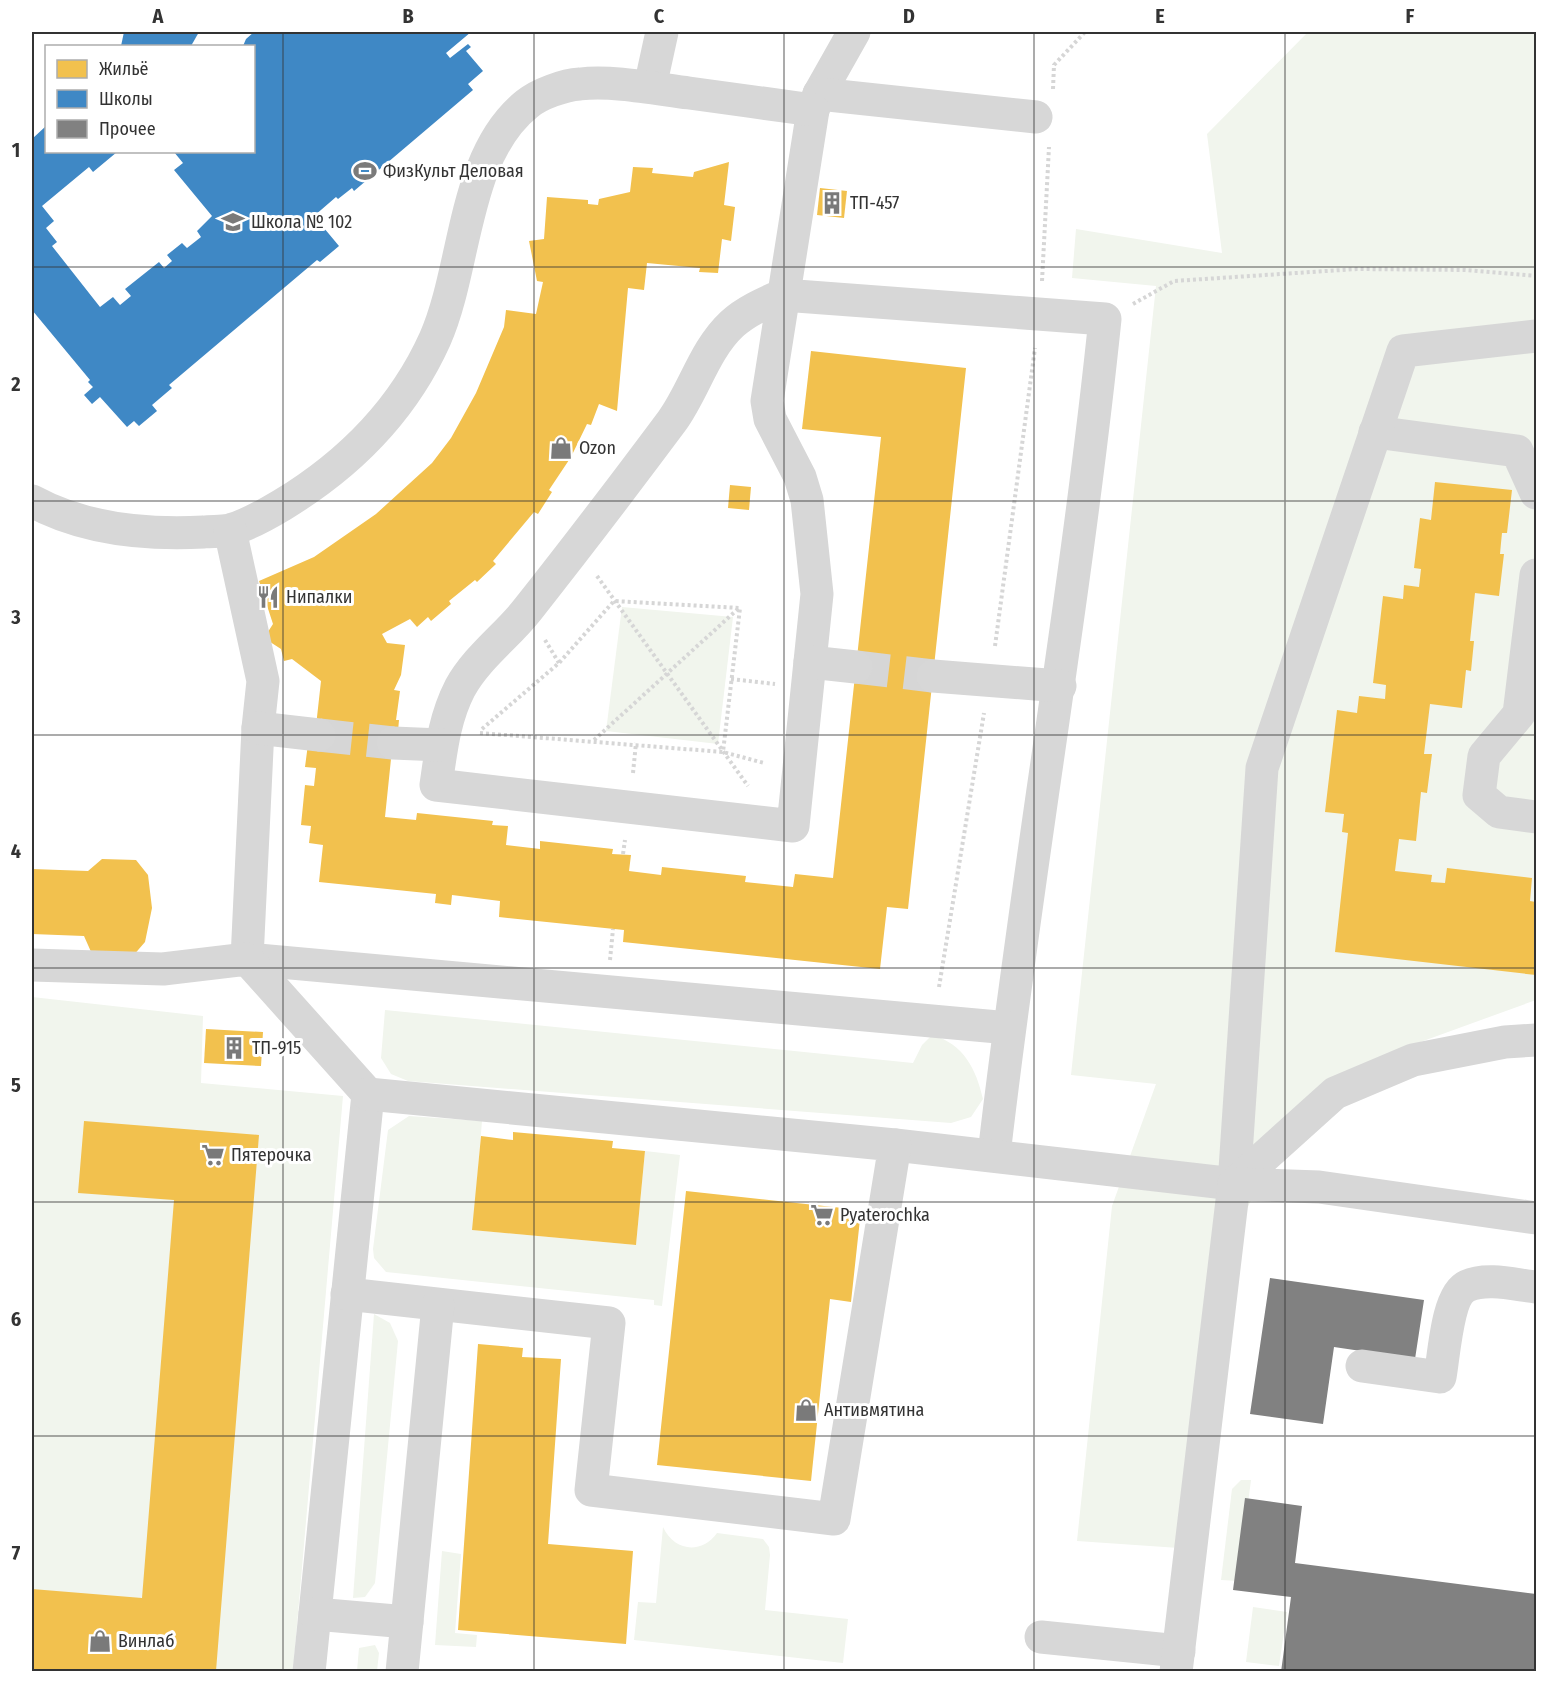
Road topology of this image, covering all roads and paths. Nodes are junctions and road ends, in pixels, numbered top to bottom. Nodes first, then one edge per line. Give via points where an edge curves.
1 (662, 32) edge
2 (854, 32) edge
3 (650, 87) junction
4 (816, 102) junction
5 (1036, 117) dead end
6 (1536, 276) edge
7 (783, 295) junction
8 (1105, 319) junction
9 (1536, 336) edge
10 (1375, 432) junction
11 (1536, 494) edge
12 (32, 501) edge
13 (230, 530) junction
14 (576, 546) junction
15 (1536, 575) edge
16 (614, 601) junction
17 (740, 608) junction
18 (856, 667) tunnel mouth
19 (809, 674) junction
20 (668, 675) junction
21 (933, 676) tunnel mouth
22 (731, 679) junction
23 (990, 680) junction
24 (1060, 686) junction
25 (258, 728) junction
26 (319, 735) tunnel mouth
27 (594, 740) junction
28 (393, 742) tunnel mouth
29 (441, 745) junction
30 (723, 752) junction
31 (799, 771) junction
32 (1536, 817) edge
33 (775, 823) junction
34 (247, 959) junction
35 (32, 964) edge
36 (934, 1020) junction
37 (1009, 1028) junction
38 (1536, 1040) edge
39 (368, 1094) junction
40 (895, 1145) junction
41 (994, 1155) junction
42 (1234, 1185) junction
43 (1536, 1218) edge
44 (1536, 1287) edge
45 (347, 1294) junction
46 (438, 1305) junction
47 (1362, 1366) dead end
48 (315, 1614) junction
49 (406, 1622) junction
50 (1041, 1637) dead end
51 (1177, 1661) edge
52 (309, 1671) edge
53 (402, 1671) edge

1 - 3 lane
2 - 4 lane
3 - 4 lane
3 - 13 lane via 580,84 527,103 494,145 470,210 447,307 419,370 396,404 349,458 311,488 270,513
4 - 5 lane
4 - 7 lane
6 - 8 path via 1465,270 1357,269 1174,281
7 - 8 lane
7 - 14 lane via 756,307 731,325 711,352 678,413
7 - 19 lane via 767,401 770,419 800,477 812,528 817,594
8 - 24 lane
9 - 10 lane via 1403,351
10 - 11 lane via 1517,451
10 - 42 lane via 1262,768
12 - 13 lane via 82,521 128,530
13 - 25 lane via 263,681
14 - 16 path
14 - 29 lane via 461,688
15 - 32 lane via 1519,714 1484,756 1479,795 1499,812
16 - 17 path
16 - 20 path
16 - 27 path via 559,663 477,732
17 - 20 path
17 - 22 path
18 - 19 lane
19 - 22 path
19 - 31 lane
20 - 27 path
20 - 30 path
21 - 23 lane
22 - 30 path
23 - 24 lane
23 - 36 path
24 - 37 lane
25 - 26 lane
25 - 34 lane
27 - 30 path
28 - 29 lane
29 - 33 lane via 436,785
30 - 31 path
30 - 33 path
31 - 33 lane via 793,826
34 - 35 lane via 163,969
34 - 36 lane
34 - 39 lane
36 - 37 lane
37 - 41 lane
38 - 42 lane via 1505,1042 1413,1060 1335,1093
39 - 40 lane
39 - 45 lane
40 - 41 lane
40 - 46 lane via 834,1520 591,1490 609,1323
41 - 42 lane
42 - 43 lane via 1319,1187
42 - 51 lane
44 - 47 lane via 1489,1282 1466,1286 1454,1299 1440,1377
45 - 46 lane
45 - 48 lane
46 - 49 lane
48 - 49 lane
48 - 52 lane
49 - 53 lane
50 - 51 lane

